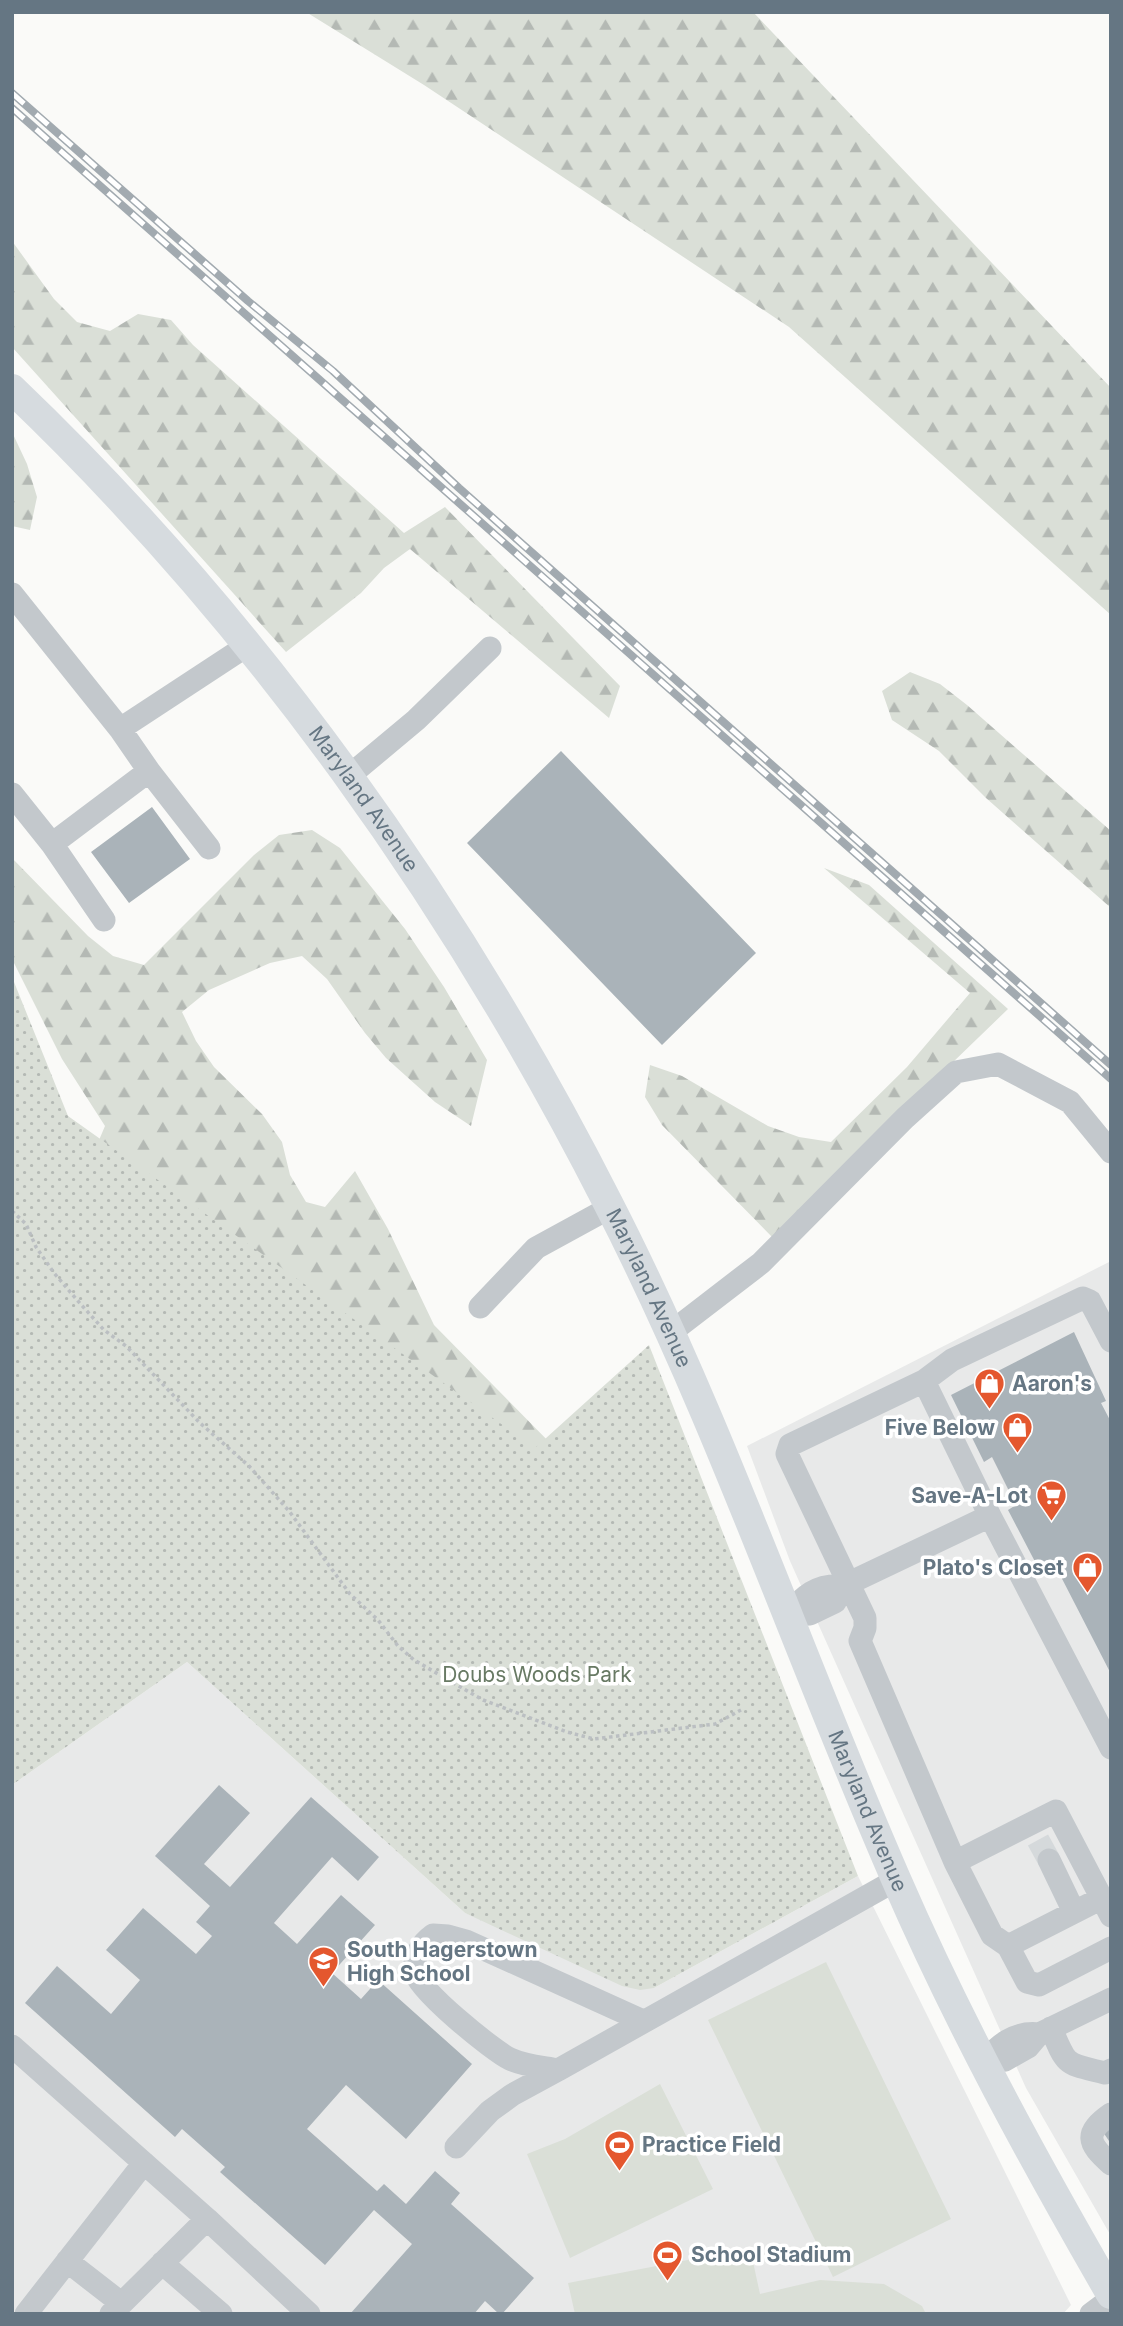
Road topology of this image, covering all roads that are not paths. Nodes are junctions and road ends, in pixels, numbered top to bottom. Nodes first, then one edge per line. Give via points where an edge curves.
1 (12, 389) edge
2 (15, 603) edge
3 (248, 645) junction
4 (490, 648) dead end
5 (120, 729) junction
6 (149, 771) junction
7 (349, 776) junction
8 (12, 793) edge
9 (52, 844) junction
10 (209, 848) dead end
11 (104, 920) dead end
12 (1111, 1152) edge
13 (611, 1207) junction
14 (480, 1307) dead end
15 (670, 1332) junction
16 (1111, 1340) edge
17 (924, 1381) junction
18 (990, 1516) junction
19 (846, 1585) junction
20 (787, 1615) junction
21 (1111, 1748) edge
22 (1039, 1841) junction
23 (954, 1862) junction
24 (897, 1880) junction
25 (1106, 1907) edge
26 (1074, 1912) junction
27 (1008, 1946) junction
28 (1111, 1948) edge
29 (1111, 1999) edge
30 (643, 2021) junction
31 (1045, 2031) junction
32 (12, 2046) edge
33 (984, 2063) junction
34 (558, 2070) junction
35 (1111, 2070) edge
36 (1111, 2115) edge
37 (456, 2147) dead end
38 (144, 2163) junction
39 (1111, 2164) edge
40 (207, 2218) junction
41 (67, 2261) junction
42 (162, 2263) junction
43 (1111, 2297) edge
44 (116, 2309) edge
45 (26, 2314) edge
46 (221, 2314) edge
47 (309, 2314) edge
48 (1091, 2314) edge

1 - 3 main road, Maryland Avenue via 160,542
2 - 5 street
3 - 5 street
3 - 7 main road, Maryland Avenue
4 - 7 street via 416,720
5 - 6 street
6 - 9 street
6 - 10 street
7 - 13 main road, Maryland Avenue via 454,929 540,1073
8 - 9 street
9 - 11 street
12 - 15 street via 1070,1102 998,1064 956,1072 761,1263
13 - 14 street via 536,1248
13 - 15 main road, Maryland Avenue
15 - 20 main road, Maryland Avenue
16 - 17 street via 1090,1301 1083,1298 952,1360
17 - 18 street
17 - 19 street via 790,1445 788,1454
18 - 19 street
18 - 21 street
19 - 20 street via 829,1585 804,1596
19 - 23 street via 865,1618 860,1641
20 - 24 main road, Maryland Avenue
22 - 23 street
22 - 25 street via 1056,1811
22 - 26 street
23 - 27 street via 992,1935
24 - 30 street
24 - 33 main road, Maryland Avenue
25 - 26 street
26 - 27 street
27 - 28 street via 1027,1982 1039,1984
29 - 31 street
30 - 34 street
30 - 34 street via 466,1941 433,1934 422,1943 414,1974 424,1988 510,2059
31 - 33 street via 1025,2032 997,2047
31 - 35 street via 1072,2064 1105,2073
32 - 38 street
33 - 43 main road, Maryland Avenue
34 - 37 street via 490,2111
36 - 39 street via 1092,2131 1097,2150
38 - 40 street
38 - 41 street
40 - 42 street
40 - 47 street
41 - 44 street
41 - 45 street
42 - 44 street
42 - 46 street
43 - 48 street

